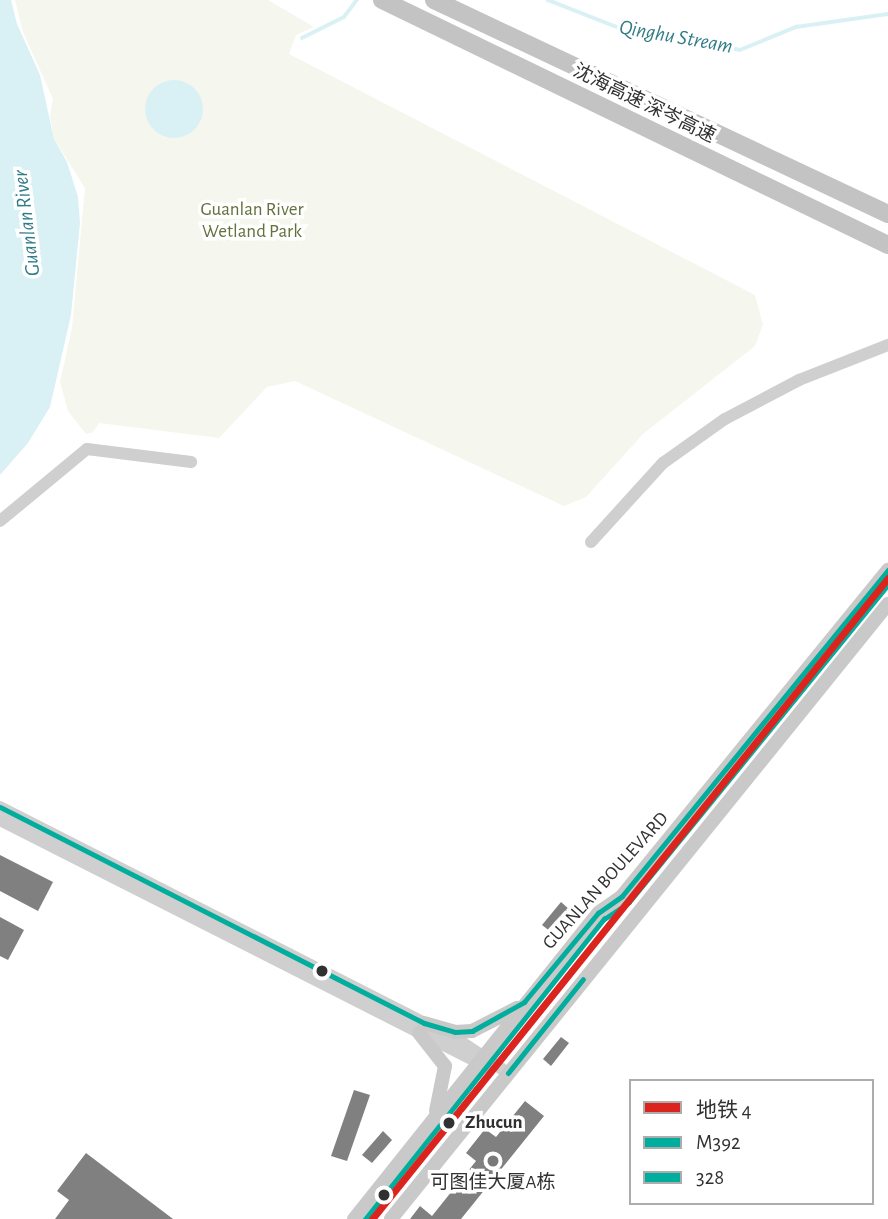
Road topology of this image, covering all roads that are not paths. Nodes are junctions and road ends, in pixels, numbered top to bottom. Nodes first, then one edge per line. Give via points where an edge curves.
1 (382, 0) edge
2 (434, 0) edge
3 (888, 214) edge
4 (888, 245) edge
5 (888, 345) edge
6 (191, 462) dead end
7 (0, 522) edge
8 (590, 542) dead end
9 (888, 570) edge
10 (888, 604) edge
11 (0, 807) edge
12 (0, 820) edge
13 (534, 993) junction
14 (421, 1028) junction
15 (482, 1060) junction
16 (508, 1073) junction
17 (426, 1130) junction
18 (354, 1219) edge
19 (391, 1219) edge

1 - 4 highway, 沈海高速 深岑高速
2 - 3 highway, 沈海高速 深岑高速
5 - 8 main road via 778,390 702,434 663,463
6 - 7 main road via 87,449
9 - 13 main road, GUANLAN BOULEVARD via 630,887 598,913
10 - 16 main road, GUANLAN BOULEVARD
11 - 14 main road
12 - 14 main road
13 - 14 main road via 506,1016 478,1029
13 - 15 main road, GUANLAN BOULEVARD
14 - 15 main road
14 - 17 main road via 440,1054 446,1073
15 - 16 main road
15 - 17 main road, GUANLAN BOULEVARD
16 - 19 main road, GUANLAN BOULEVARD
17 - 18 main road, GUANLAN BOULEVARD

